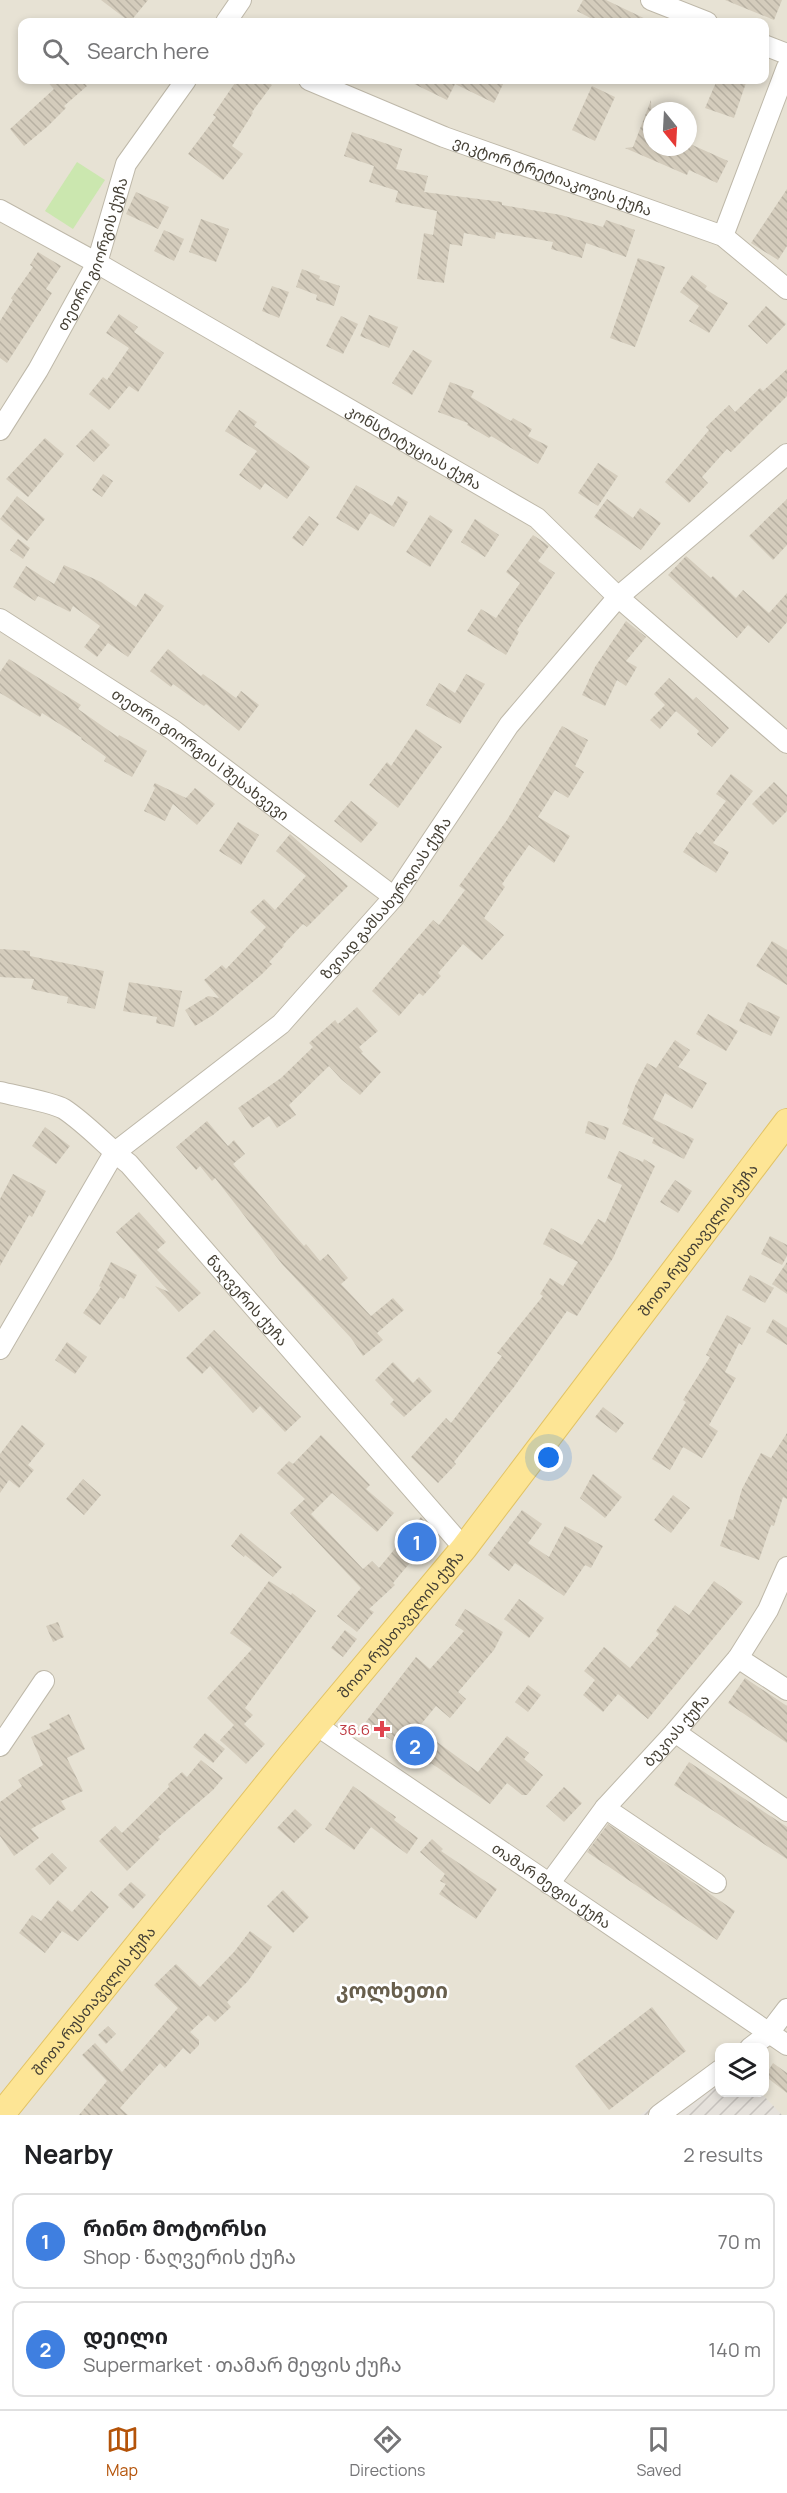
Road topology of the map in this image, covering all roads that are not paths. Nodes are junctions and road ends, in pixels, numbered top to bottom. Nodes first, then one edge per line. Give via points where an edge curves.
1 (241, 0) edge
2 (651, 0) edge
3 (229, 18) edge
4 (697, 18) edge
5 (769, 47) edge
6 (787, 54) edge
7 (787, 68) edge
8 (183, 84) edge
9 (318, 84) edge
10 (0, 210) edge
11 (723, 236) junction
12 (97, 263) junction
13 (787, 289) edge
14 (0, 430) edge
15 (787, 454) edge
16 (618, 597) junction
17 (0, 619) edge
18 (787, 743) edge
19 (394, 897) junction
20 (0, 1092) edge
21 (787, 1122) edge
22 (114, 1153) junction
23 (0, 1349) edge
24 (464, 1548) junction
25 (787, 1567) edge
26 (738, 1658) junction
27 (44, 1681) dead end
28 (787, 1690) edge
29 (316, 1725) junction
30 (675, 1732) junction
31 (0, 1746) edge
32 (605, 1808) junction
33 (787, 1811) edge
34 (716, 1883) dead end
35 (549, 1884) junction
36 (787, 2009) edge
37 (768, 2034) junction
38 (756, 2043) edge
39 (787, 2045) edge
40 (715, 2074) edge
41 (2, 2110) edge
42 (659, 2115) edge

1 - 3 street
2 - 4 street
5 - 6 street
7 - 11 street
8 - 12 street, თეთრი გიორგის ქუჩა via 126,164
9 - 11 street, ვიკტორ ტრეტიაკოვის ქუჩა via 444,137
10 - 12 street, კონსტიტუციას ქუჩა
11 - 13 street, ვიკტორ ტრეტიაკოვის ქუჩა
12 - 14 street, თეთრი გიორგის ქუჩა
12 - 16 street, კონსტიტუციას ქუჩა via 537,518
15 - 16 street, ზვიად გამსახურდიას ქუჩა
16 - 18 street, კონსტიტუციას ქუჩა
16 - 19 street, ზვიად გამსახურდიას ქუჩა via 509,725
17 - 19 street, თეთრი გიორგის I შესახვევი via 173,730
19 - 22 street, ზვიად გამსახურდიას ქუჩა via 281,1024
20 - 22 street, წაღვერის ქუჩა via 62,1108
21 - 24 main road, შოთა რუსთაველის ქუჩა
22 - 23 street, ზვიად გამსახურდიას ქუჩა
22 - 24 street, წაღვერის ქუჩა via 129,1164
24 - 29 main road, შოთა რუსთაველის ქუჩა
25 - 26 street, ბუკიას ქუჩა via 768,1610
26 - 28 street
26 - 30 street, ბუკიას ქუჩა
27 - 31 street
29 - 35 street, თამარ მეფის ქუჩა
29 - 41 main road, შოთა რუსთაველის ქუჩა
30 - 32 street, ბუკიას ქუჩა
30 - 33 street
32 - 34 street
32 - 35 street, ბუკიას ქუჩა
35 - 37 street, თამარ მეფის ქუჩა
36 - 37 street
37 - 38 street
37 - 39 street, თამარ მეფის ქუჩა
40 - 42 street

